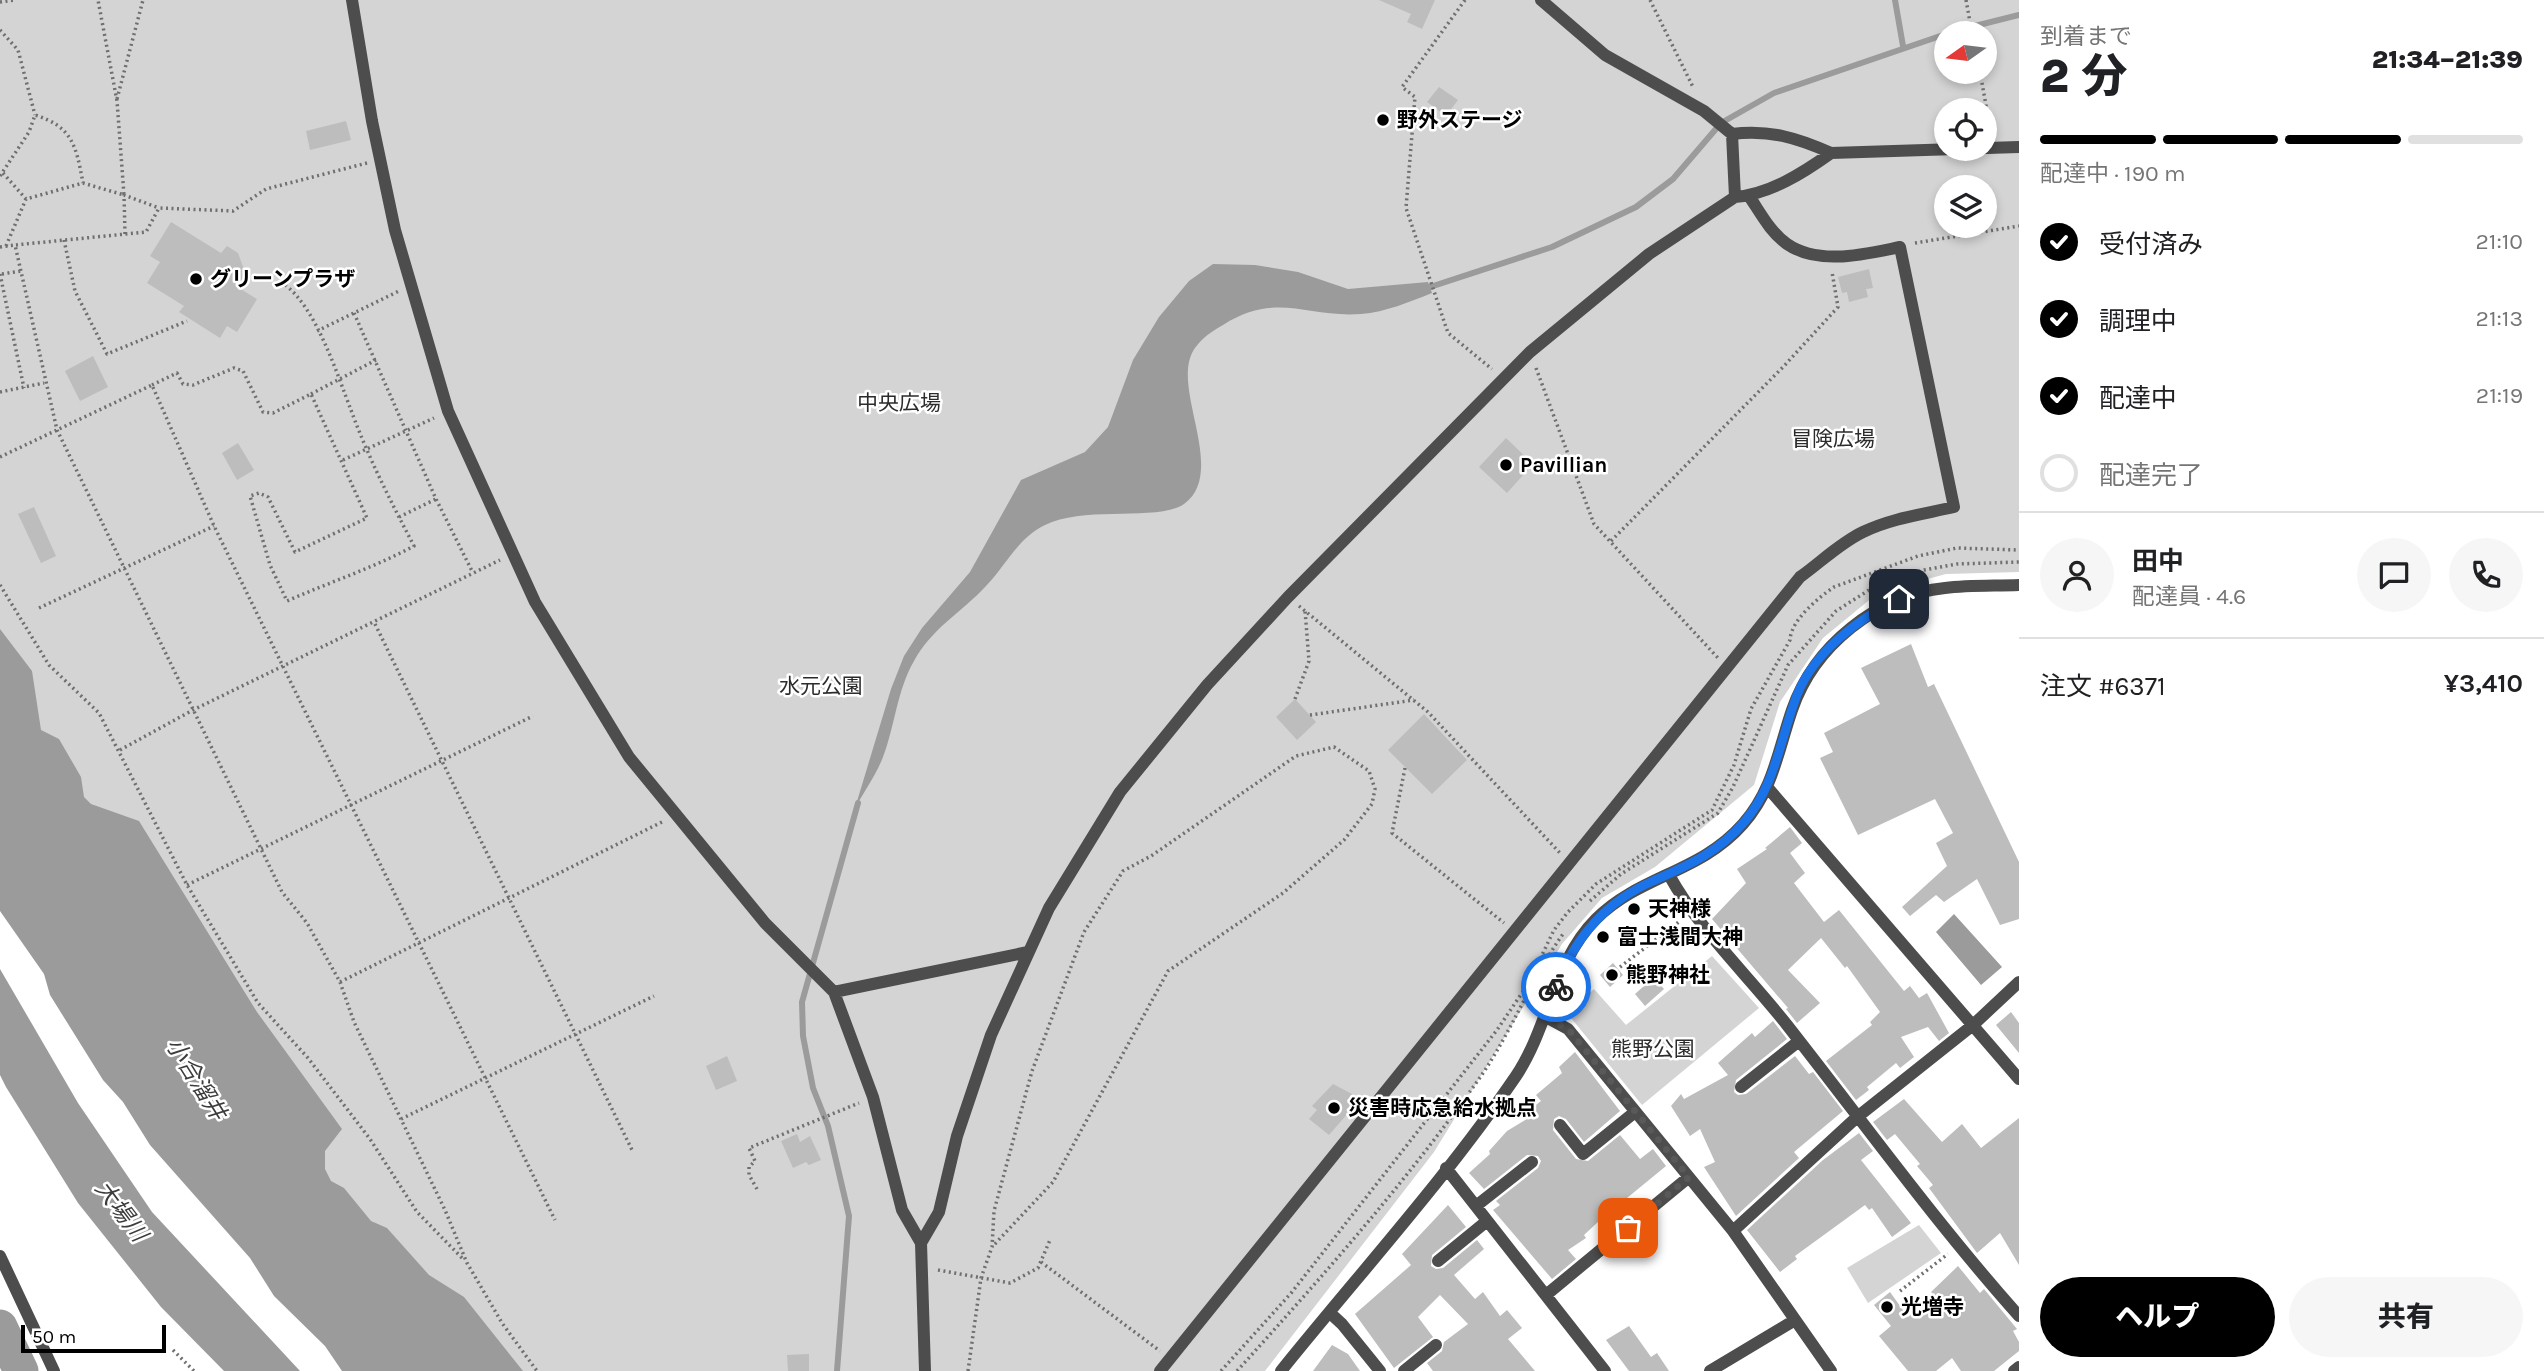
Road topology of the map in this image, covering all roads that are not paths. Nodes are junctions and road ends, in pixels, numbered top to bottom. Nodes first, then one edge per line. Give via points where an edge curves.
1 (352, 0) edge
2 (1541, 0) edge
3 (1730, 132) junction
4 (2019, 147) edge
5 (1830, 153) junction
6 (1749, 196) junction
7 (1735, 197) junction
8 (2019, 585) edge
9 (1768, 788) junction
10 (1669, 875) junction
11 (1028, 953) junction
12 (2019, 982) edge
13 (834, 992) junction
14 (1544, 1016) junction
15 (1973, 1024) junction
16 (1799, 1041) junction
17 (2019, 1079) edge
18 (1741, 1087) dead end
19 (1635, 1112) junction
20 (1856, 1118) junction
21 (1560, 1125) dead end
22 (1532, 1162) dead end
23 (1446, 1168) junction
24 (1689, 1177) junction
25 (1476, 1206) junction
26 (1487, 1221) junction
27 (1733, 1231) junction
28 (921, 1244) junction
29 (0, 1255) edge
30 (1438, 1261) dead end
31 (1546, 1295) junction
32 (1330, 1313) junction
33 (2019, 1316) edge
34 (1795, 1320) junction
35 (1436, 1345) dead end
36 (2019, 1367) edge
37 (1600, 1369) edge
38 (54, 1371) edge
39 (925, 1371) edge
40 (1160, 1371) edge
41 (1281, 1371) edge
42 (1380, 1371) edge
43 (1404, 1371) edge
44 (1710, 1371) edge
45 (1831, 1371) edge
46 (2014, 1371) edge

1 - 13 street via 375,162 448,411 535,602 621,745 674,815 765,923
2 - 3 street via 1605,55 1709,114
3 - 5 street via 1758,130 1805,141
3 - 7 street
4 - 5 street
5 - 6 street via 1804,173
6 - 7 street
6 - 40 street via 1772,230 1803,252 1829,256 1900,247 1954,507 1894,520 1842,544 1800,577
7 - 11 street via 1649,254 1530,352 1288,597 1206,685 1120,792 1049,908
8 - 9 street via 1943,588 1899,599 1847,632 1798,692
9 - 10 street via 1727,842
9 - 15 street
10 - 14 street via 1622,898 1596,920 1570,954
10 - 16 street via 1692,912
11 - 13 street
11 - 28 street via 991,1035 957,1136 939,1212
12 - 15 street
13 - 28 street via 873,1097 902,1210
14 - 19 street via 1568,1029
14 - 23 street via 1518,1073
15 - 17 street
15 - 20 street
16 - 18 street
16 - 20 street
19 - 21 street via 1583,1154
19 - 24 street
20 - 27 street
20 - 33 street
22 - 25 street
23 - 25 street
23 - 32 street
24 - 27 street
24 - 31 street
25 - 26 street
26 - 30 street
26 - 31 street
27 - 34 street
28 - 39 street
29 - 38 street
31 - 37 street
32 - 41 street
32 - 42 street
34 - 44 street
34 - 45 street
35 - 43 street
36 - 46 street

